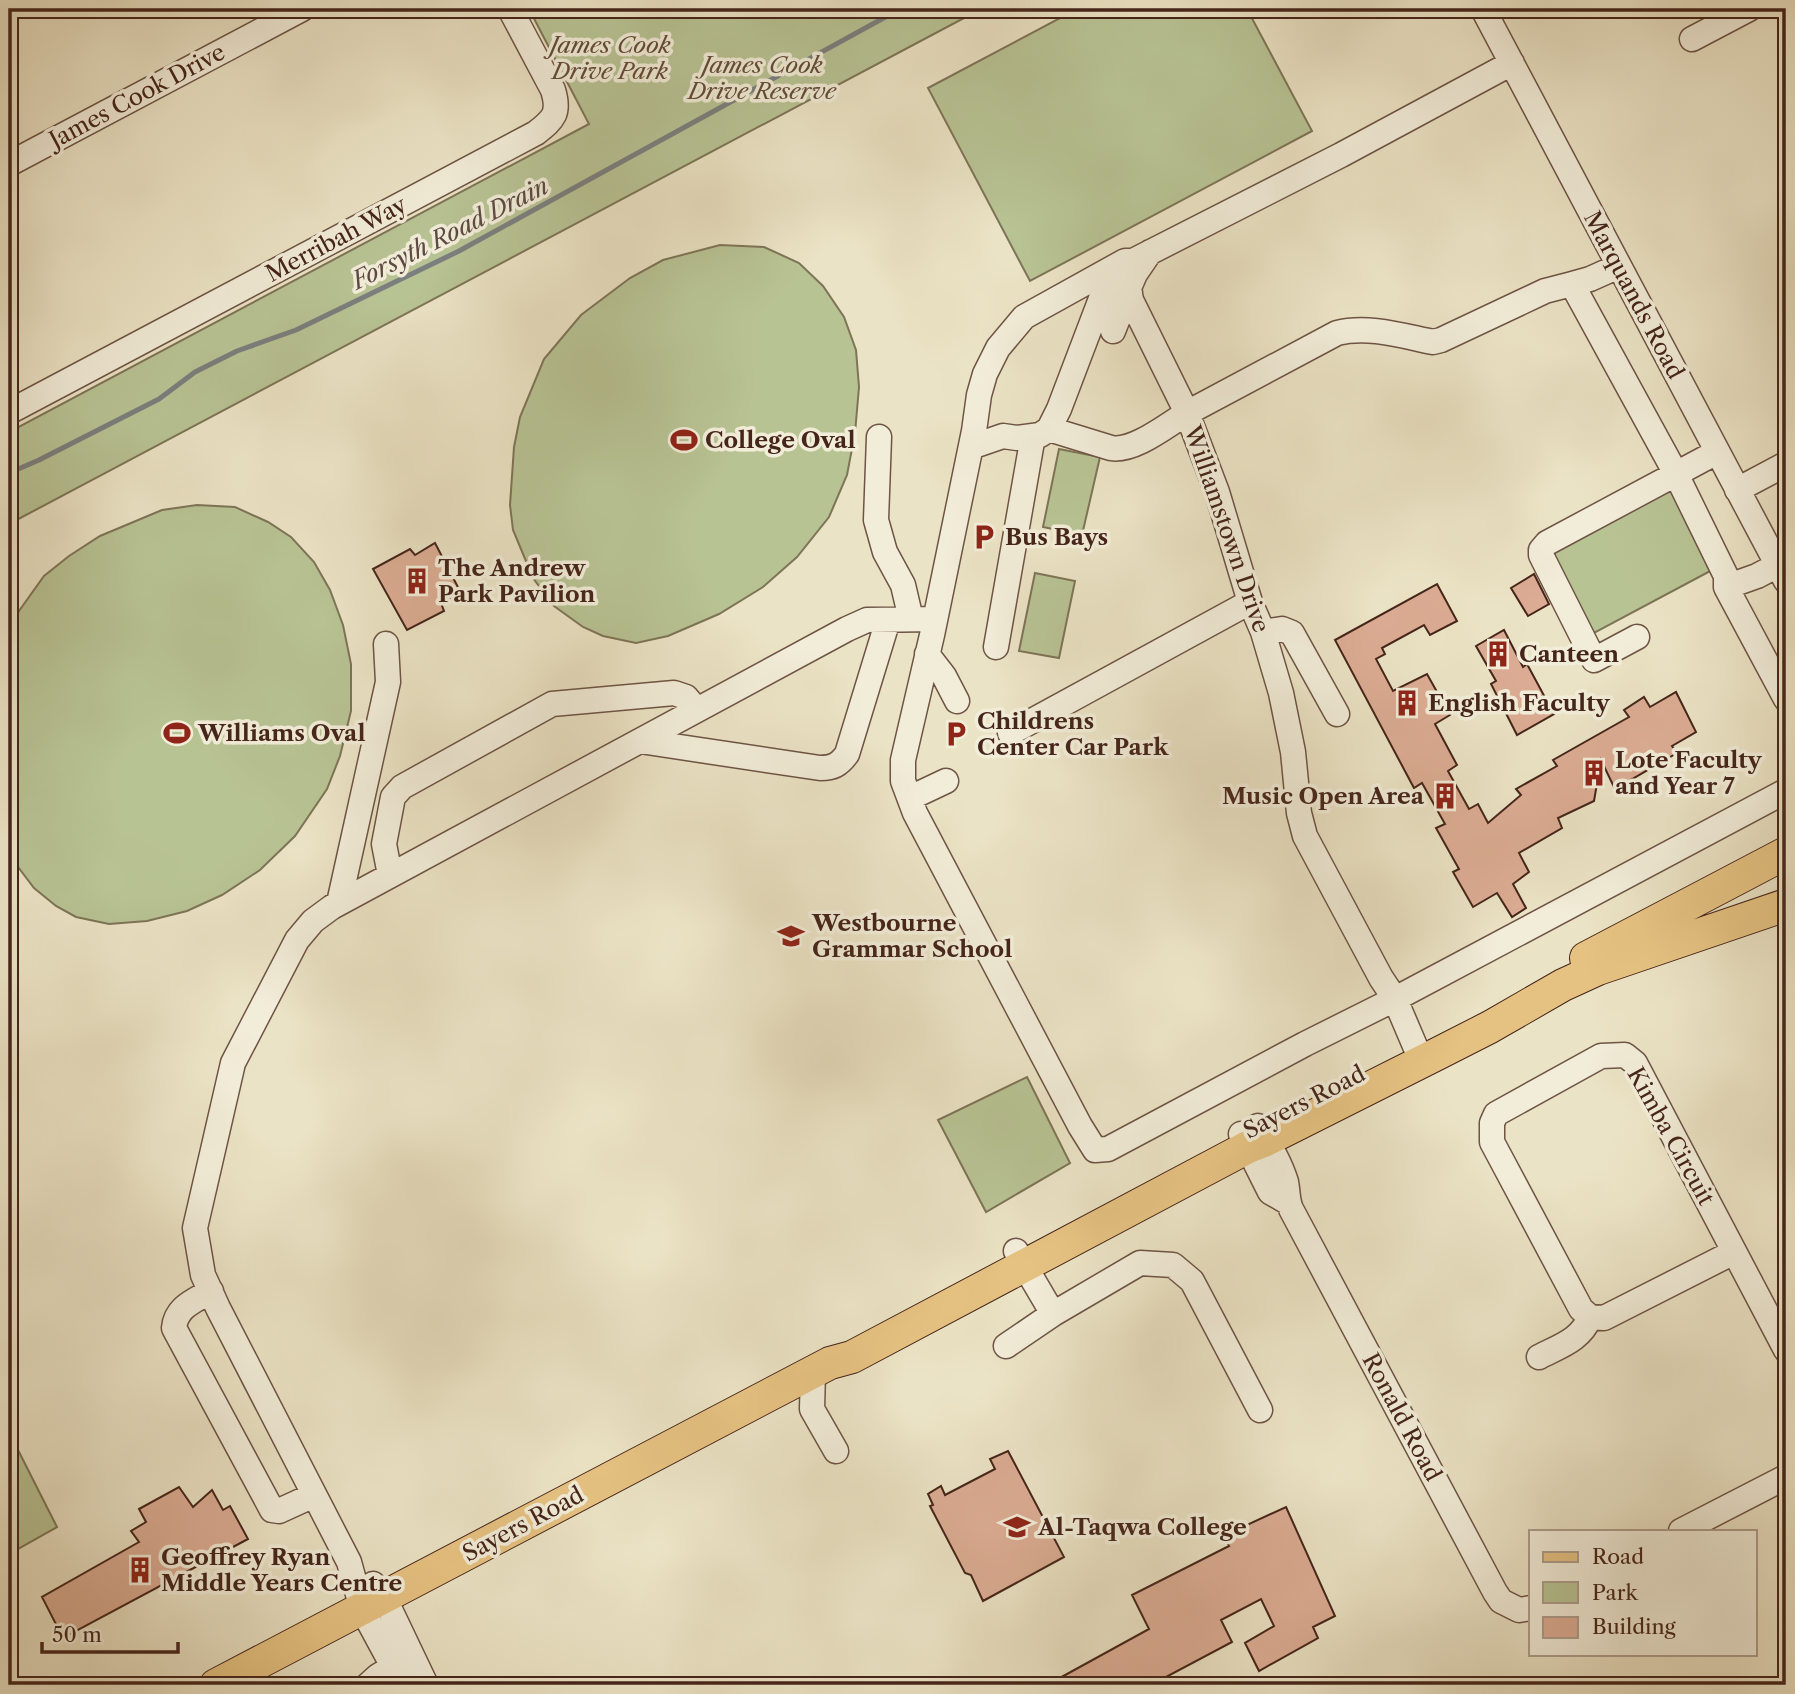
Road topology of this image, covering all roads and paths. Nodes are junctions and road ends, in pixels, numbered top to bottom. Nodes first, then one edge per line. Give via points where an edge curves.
1 (302, 9) edge
2 (510, 9) edge
3 (1483, 9) edge
4 (1749, 9) edge
5 (1692, 39) dead end
6 (1512, 63) junction
7 (9, 164) edge
8 (1141, 256) junction
9 (1619, 265) junction
10 (1572, 284) junction
11 (1130, 293) junction
12 (1113, 331) dead end
13 (9, 412) edge
14 (1186, 413) junction
15 (976, 417) junction
16 (1041, 433) junction
17 (1003, 436) junction
18 (879, 437) dead end
19 (971, 447) junction
20 (1717, 452) junction
21 (1786, 464) edge
22 (1676, 474) junction
23 (1737, 490) junction
24 (1782, 573) edge
25 (1726, 587) junction
26 (1250, 602) junction
27 (911, 619) junction
28 (1263, 632) junction
29 (1637, 637) dead end
30 (386, 644) dead end
31 (996, 647) dead end
32 (927, 654) junction
33 (1786, 699) edge
34 (957, 701) dead end
35 (697, 710) junction
36 (1337, 714) dead end
37 (1010, 733) dead end
38 (640, 741) junction
39 (946, 781) dead end
40 (1786, 791) edge
41 (910, 798) junction
42 (1786, 853) edge
43 (390, 876) junction
44 (339, 903) junction
45 (1786, 905) edge
46 (1563, 985) junction
47 (1395, 999) junction
48 (1415, 1046) junction
49 (1253, 1137) junction
50 (1734, 1252) junction
51 (1020, 1259) junction
52 (211, 1291) junction
53 (1053, 1314) junction
54 (1590, 1317) junction
55 (1006, 1346) dead end
56 (1786, 1350) edge
57 (1539, 1357) dead end
58 (821, 1367) junction
59 (777, 1391) junction
60 (812, 1409) junction
61 (1261, 1410) dead end
62 (832, 1443) dead end
63 (1786, 1477) edge
64 (314, 1495) junction
65 (1683, 1530) edge
66 (373, 1603) junction
67 (1529, 1608) edge
68 (403, 1669) edge
69 (216, 1685) edge
70 (368, 1685) edge
71 (426, 1685) edge

1 - 7 street, James Cook Drive
2 - 13 street, Merribah Way via 553,90 556,112 550,122 524,140
3 - 6 street, Marquands Road
4 - 5 street
6 - 8 street
6 - 9 street, Marquands Road
8 - 11 street
8 - 15 street via 1024,317 998,348 985,374
8 - 16 street via 1102,296 1054,421
9 - 10 street
9 - 20 street, Marquands Road
10 - 14 street via 1545,291 1441,341 1367,330 1337,332
10 - 22 street
11 - 12 street
11 - 14 street
14 - 16 street, Williamstown Drive via 1120,450
14 - 26 street, Williamstown Drive via 1217,492
15 - 17 street
15 - 19 street
16 - 17 street, Williamstown Drive via 1017,439
16 - 31 street
17 - 19 street, Williamstown Drive
18 - 27 street via 876,520 885,552 903,585
19 - 27 street
20 - 22 street
20 - 23 street, Marquands Road
21 - 23 street
22 - 25 street via 1726,576
22 - 29 street via 1541,550 1594,660
23 - 24 street, Marquands Road
24 - 25 street
25 - 33 street
26 - 28 street, Williamstown Drive
26 - 37 street
27 - 32 street
27 - 35 street via 867,620
27 - 38 street via 840,764 820,768
28 - 36 street via 1282,629 1292,633
28 - 47 street, Williamstown Drive via 1291,740 1305,836
30 - 44 street via 388,682
32 - 34 street
32 - 41 street via 902,760
35 - 38 street
35 - 43 street via 687,697 674,693 552,704 402,787 393,797 384,844
38 - 43 street
39 - 41 street
40 - 47 street
41 - 47 street via 1095,1150 1108,1149
42 - 48 main road, Sayers Road
43 - 44 street
44 - 52 street via 313,921 297,940 233,1063 195,1228 203,1275
45 - 46 main road, Sayers Road
46 - 48 main road via 1428,1049
46 - 49 main road, Sayers Road via 1470,1038
47 - 48 street, Williamstown Drive
48 - 49 main road, Sayers Road
49 - 51 main road, Sayers Road
49 - 67 street, Ronald Road via 1286,1181 1289,1203 1495,1592 1519,1611
50 - 54 street via 1604,1318
50 - 54 street, Kimba Circuit via 1635,1063 1625,1055 1601,1056 1496,1114 1492,1123 1492,1142 1581,1309
50 - 56 street, Kimba Circuit
51 - 53 street
51 - 58 main road, Sayers Road via 852,1357
52 - 64 street
52 - 64 street via 182,1309 174,1328 272,1510
53 - 55 street
53 - 61 street via 1140,1263 1173,1265 1192,1281
54 - 57 street via 1576,1338
58 - 59 main road, Sayers Road
58 - 60 street
59 - 60 street
59 - 66 main road, Sayers Road
60 - 62 street
63 - 65 street
64 - 66 street
66 - 68 street
66 - 69 main road, Sayers Road
68 - 70 street
68 - 71 street

